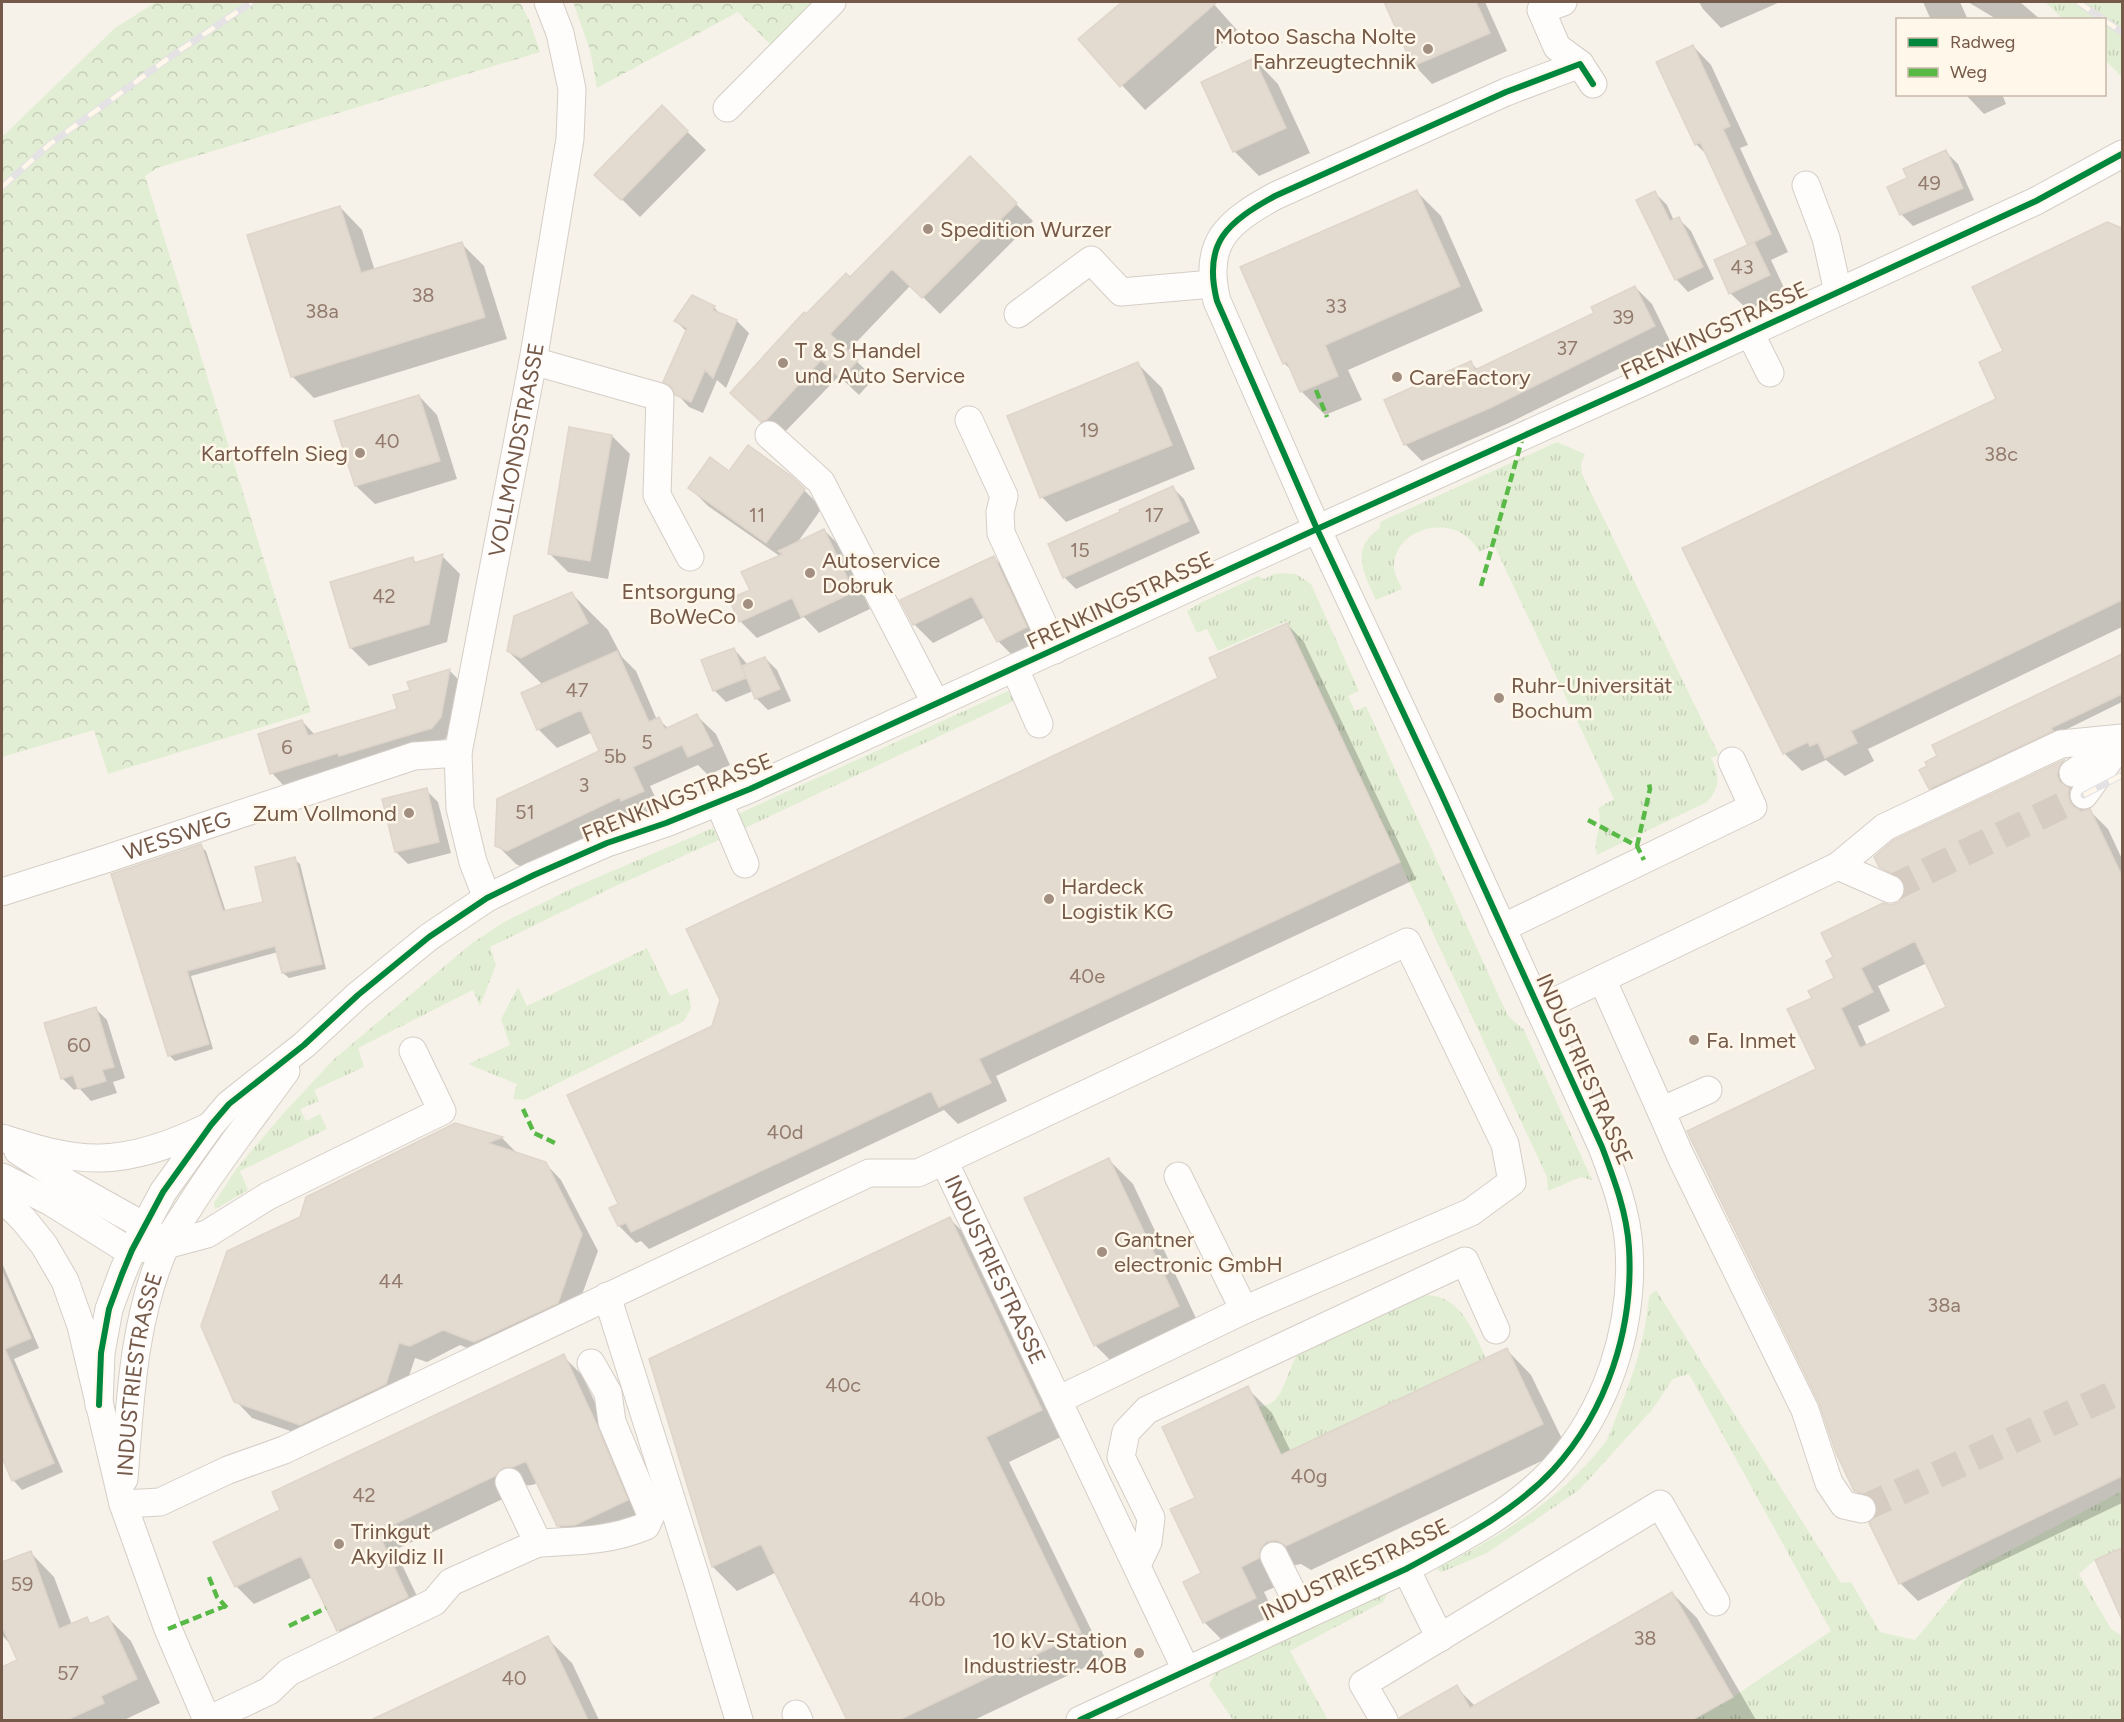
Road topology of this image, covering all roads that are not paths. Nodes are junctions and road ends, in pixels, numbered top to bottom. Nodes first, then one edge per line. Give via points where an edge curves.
1 (548, 2) edge
2 (832, 2) edge
3 (1544, 4) edge
4 (728, 108) dead end
5 (2122, 154) edge
6 (1806, 185) dead end
7 (1212, 284) junction
8 (1838, 292) junction
9 (1018, 314) dead end
10 (1750, 333) junction
11 (533, 360) junction
12 (1770, 373) dead end
13 (969, 420) dead end
14 (769, 435) dead end
15 (1317, 529) junction
16 (690, 557) dead end
17 (1055, 650) junction
18 (1015, 669) junction
19 (936, 704) junction
20 (1039, 724) dead end
21 (2122, 740) edge
22 (458, 753) junction
23 (1732, 761) dead end
24 (2078, 784) tunnel mouth
25 (718, 803) junction
26 (745, 864) dead end
27 (1878, 864) tunnel mouth
28 (1838, 866) junction
29 (1890, 888) dead end
30 (2, 892) edge
31 (487, 898) junction
32 (1502, 928) junction
33 (1602, 979) junction
34 (1539, 1009) junction
35 (304, 1045) junction
36 (413, 1052) dead end
37 (1708, 1090) dead end
38 (1661, 1111) junction
39 (212, 1125) junction
40 (2, 1139) edge
41 (944, 1161) junction
42 (1178, 1176) dead end
43 (2, 1177) edge
44 (2, 1198) edge
45 (144, 1226) junction
46 (166, 1245) junction
47 (132, 1250) junction
48 (607, 1296) junction
49 (1245, 1310) junction
50 (1496, 1330) dead end
51 (591, 1363) dead end
52 (1058, 1400) junction
53 (99, 1405) junction
54 (509, 1482) dead end
55 (123, 1504) junction
56 (1863, 1509) dead end
57 (538, 1543) junction
58 (1274, 1556) dead end
59 (1137, 1565) junction
60 (1406, 1569) junction
61 (1716, 1602) dead end
62 (1304, 1616) junction
63 (1440, 1638) junction
64 (1186, 1670) junction
65 (208, 1720) edge
66 (739, 1720) edge
67 (1080, 1720) edge
68 (1384, 1720) edge

1 - 11 street, VOLLMONDSTRASSE via 560,33 572,89 570,139
2 - 4 street
3 - 7 street via 1557,47 1586,74 1506,92 1244,213 1219,239 1212,263
5 - 8 street, FRENKINGSTRASSE via 2036,201
6 - 8 street via 1826,238
7 - 9 street via 1121,292 1090,260
7 - 15 street via 1216,301
8 - 10 street, FRENKINGSTRASSE
10 - 12 street
10 - 15 street, FRENKINGSTRASSE
11 - 16 street via 660,397 657,495
11 - 22 street, VOLLMONDSTRASSE
13 - 17 street via 1004,496 1001,533
14 - 19 street via 821,483
15 - 17 street, FRENKINGSTRASSE
15 - 32 street, INDUSTRIESTRASSE
17 - 18 street, FRENKINGSTRASSE
18 - 19 street, FRENKINGSTRASSE
18 - 20 street
19 - 25 street, FRENKINGSTRASSE
21 - 24 street
21 - 28 street via 2061,744 1885,827
22 - 30 street, WESSWEG via 414,756
22 - 31 street, VOLLMONDSTRASSE via 460,808 473,862
23 - 32 street via 1753,807
25 - 26 street
25 - 31 street, FRENKINGSTRASSE via 607,843
27 - 28 street
28 - 29 street
28 - 33 street
31 - 35 street, FRENKINGSTRASSE via 429,937
32 - 34 street, INDUSTRIESTRASSE
33 - 34 street
33 - 38 street
34 - 60 street, INDUSTRIESTRASSE via 1619,1192 1629,1246 1629,1298 1620,1342 1607,1386 1583,1433 1552,1471 1515,1503
35 - 39 street, FRENKINGSTRASSE via 229,1104
35 - 46 street, FRENKINGSTRASSE via 204,1183
36 - 46 street via 442,1111 268,1196 207,1234
37 - 38 street
38 - 56 street via 1805,1410 1829,1483 1844,1505
39 - 40 street, INDUSTRIESTRASSE via 156,1148 101,1158 40,1150
39 - 45 street, FRENKINGSTRASSE via 163,1192
40 - 45 street, INDUSTRIESTRASSE via 69,1184
41 - 48 street via 918,1173 869,1173
41 - 49 street via 1407,942 1505,1144 1512,1182 1471,1212
41 - 52 street, INDUSTRIESTRASSE
42 - 49 street
43 - 47 street, INDUSTRIESTRASSE
44 - 53 street, INDUSTRIESTRASSE via 44,1245 65,1281 81,1326
45 - 46 street, INDUSTRIESTRASSE
45 - 47 street, INDUSTRIESTRASSE
46 - 47 street, INDUSTRIESTRASSE
46 - 55 street, INDUSTRIESTRASSE via 154,1276 136,1353
47 - 53 street, INDUSTRIESTRASSE via 109,1309 101,1353
48 - 55 street via 284,1450 228,1470 160,1502
48 - 66 street
49 - 52 street
50 - 59 street via 1465,1261 1147,1410 1126,1432 1122,1457 1150,1518 1148,1542
51 - 57 street via 608,1393 612,1422 651,1515 646,1526 624,1535
52 - 59 street, INDUSTRIESTRASSE
53 - 55 street, INDUSTRIESTRASSE
54 - 57 street
55 - 65 street, INDUSTRIESTRASSE via 168,1629
57 - 65 street via 451,1582 434,1602 289,1672 269,1692
58 - 62 street
59 - 64 street, INDUSTRIESTRASSE
60 - 62 street, INDUSTRIESTRASSE
60 - 63 street
61 - 63 street via 1660,1504
62 - 64 street, INDUSTRIESTRASSE
63 - 68 street via 1363,1684
64 - 67 street, INDUSTRIESTRASSE

